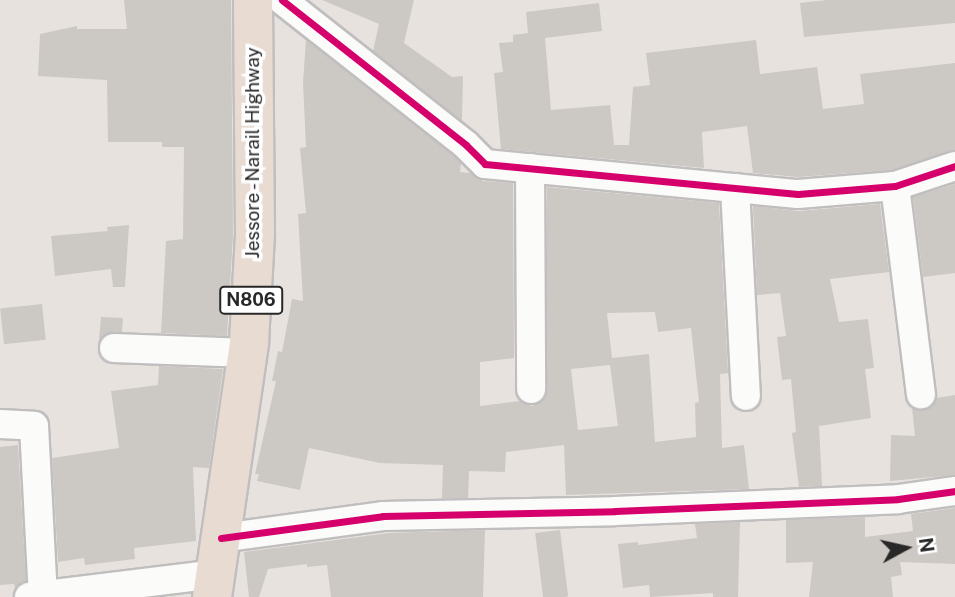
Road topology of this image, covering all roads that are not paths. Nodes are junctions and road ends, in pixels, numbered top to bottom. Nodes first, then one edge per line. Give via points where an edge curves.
1 (253, 0) edge
2 (282, 0) edge
3 (955, 166) edge
4 (530, 167) junction
5 (895, 186) junction
6 (735, 188) junction
7 (114, 348) dead end
8 (248, 353) junction
9 (531, 389) dead end
10 (921, 394) dead end
11 (746, 396) dead end
12 (0, 424) edge
13 (955, 491) edge
14 (216, 570) edge
15 (36, 596) edge

1 - 8 highway, Jessore - Narail Highway / N806 via 255,233
2 - 4 street via 485,164
3 - 5 street
4 - 6 street
4 - 9 street
5 - 6 street via 798,194
5 - 10 street
6 - 11 street
7 - 8 street
8 - 14 highway, Jessore - Narail Highway / N806
12 - 15 street via 34,426
13 - 14 street via 898,499 383,516
14 - 15 street

